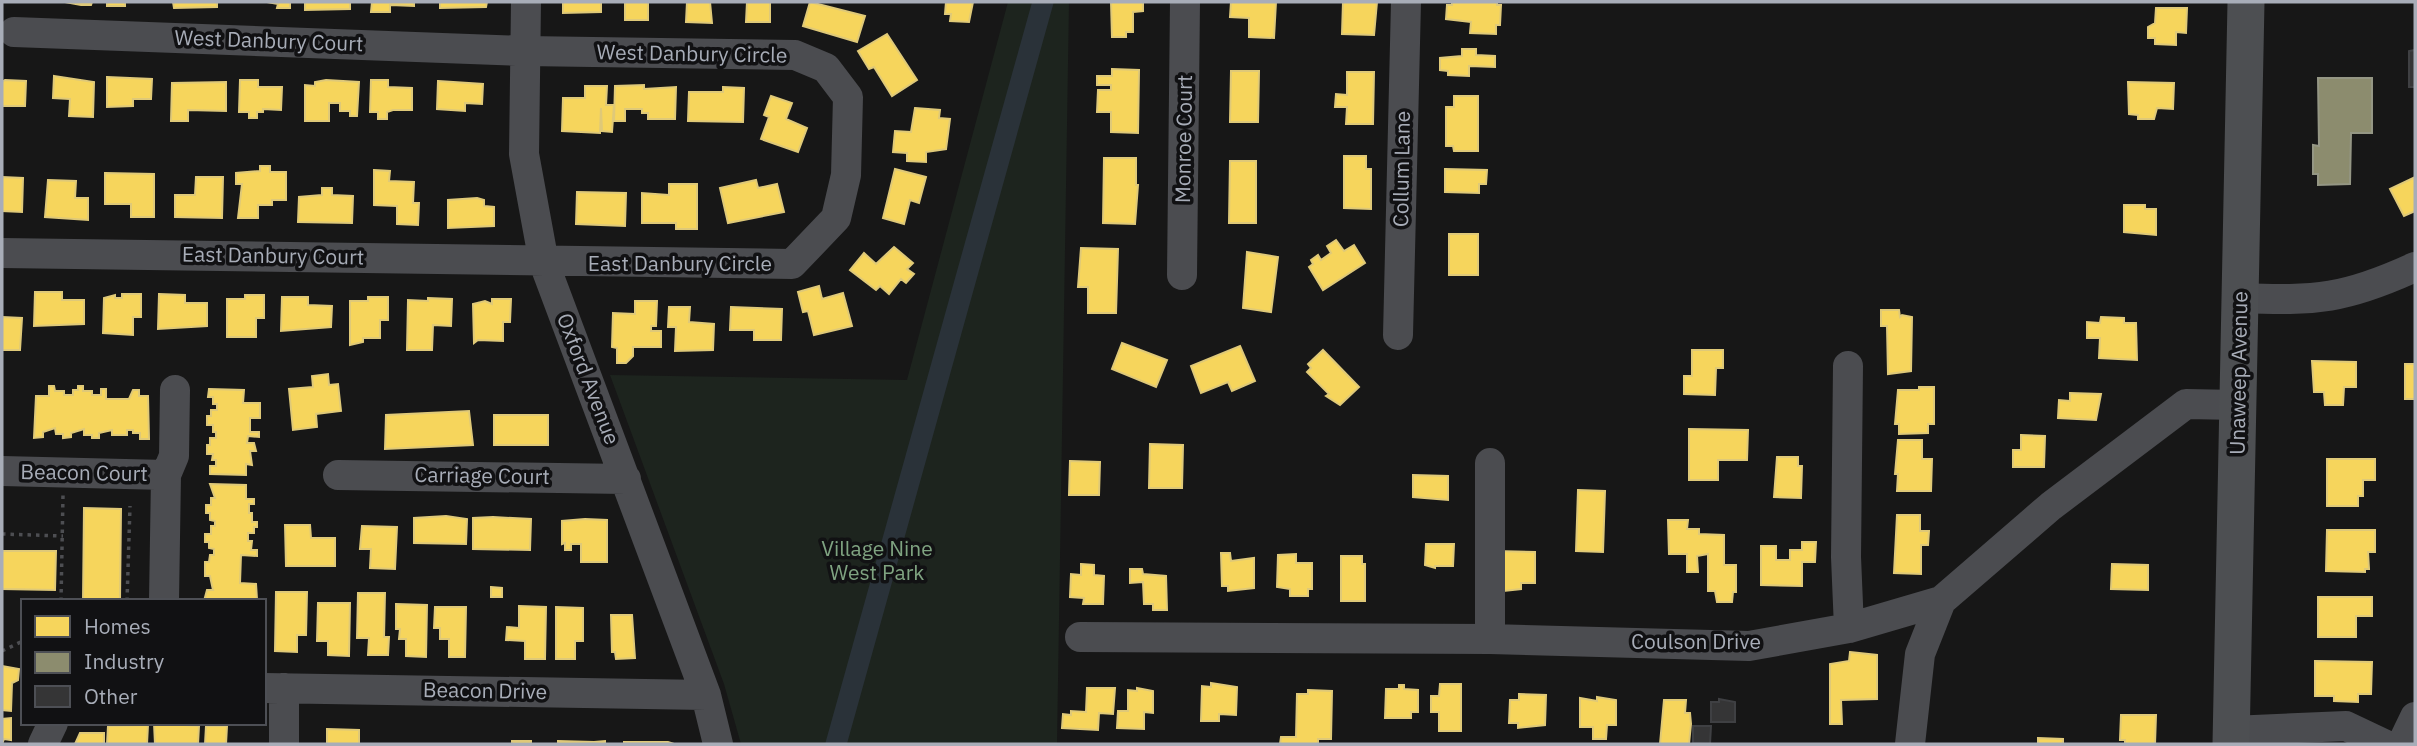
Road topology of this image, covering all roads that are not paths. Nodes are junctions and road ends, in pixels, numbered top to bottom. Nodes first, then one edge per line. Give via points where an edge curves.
1 (526, 2) edge
2 (1185, 2) edge
3 (1406, 2) edge
4 (2246, 2) edge
5 (14, 32) dead end
6 (525, 51) junction
7 (846, 175) joint
8 (2, 253) edge
9 (544, 263) junction
10 (2415, 267) edge
11 (1182, 275) dead end
12 (2241, 298) junction
13 (1398, 335) dead end
14 (1848, 366) dead end
15 (175, 390) dead end
16 (2238, 405) junction
17 (1490, 463) dead end
18 (2, 471) edge
19 (166, 475) junction
20 (338, 475) dead end
21 (626, 479) junction
22 (164, 599) edge
23 (1941, 601) junction
24 (1849, 628) junction
25 (1080, 637) dead end
26 (1490, 639) junction
27 (274, 688) edge
28 (706, 695) junction
29 (2415, 717) edge
30 (52, 725) edge
31 (2231, 738) edge
32 (43, 744) edge
33 (284, 744) edge
34 (718, 744) edge
35 (1910, 744) edge
36 (2384, 744) edge
37 (2402, 744) edge

1 - 6 street, Oxford Avenue
2 - 11 street, Monroe Court
3 - 13 street, Collum Lane
4 - 12 main road, Unaweep Avenue
5 - 6 street, West Danbury Court
6 - 7 street, West Danbury Circle via 795,55 826,68 848,97
6 - 9 street, Oxford Avenue via 524,153
7 - 9 street, East Danbury Circle via 836,218 792,264
8 - 9 street, East Danbury Court
9 - 21 street, Oxford Avenue
10 - 12 street via 2338,296
12 - 16 main road, Unaweep Avenue
14 - 24 street
15 - 19 street via 174,456
16 - 23 street, Coulson Drive via 2186,404 2051,506
16 - 31 main road, Unaweep Avenue
17 - 26 street
18 - 19 street, Beacon Court
19 - 22 street, Beacon Court
20 - 21 street, Carriage Court
21 - 28 street, Oxford Avenue
23 - 24 street, Coulson Drive
23 - 35 street via 1920,654
24 - 26 street, Coulson Drive via 1749,646
25 - 26 street, Coulson Drive
27 - 28 street, Beacon Drive
27 - 33 street
28 - 34 street, Oxford Avenue
29 - 37 street
30 - 32 street
31 - 36 street via 2346,726

